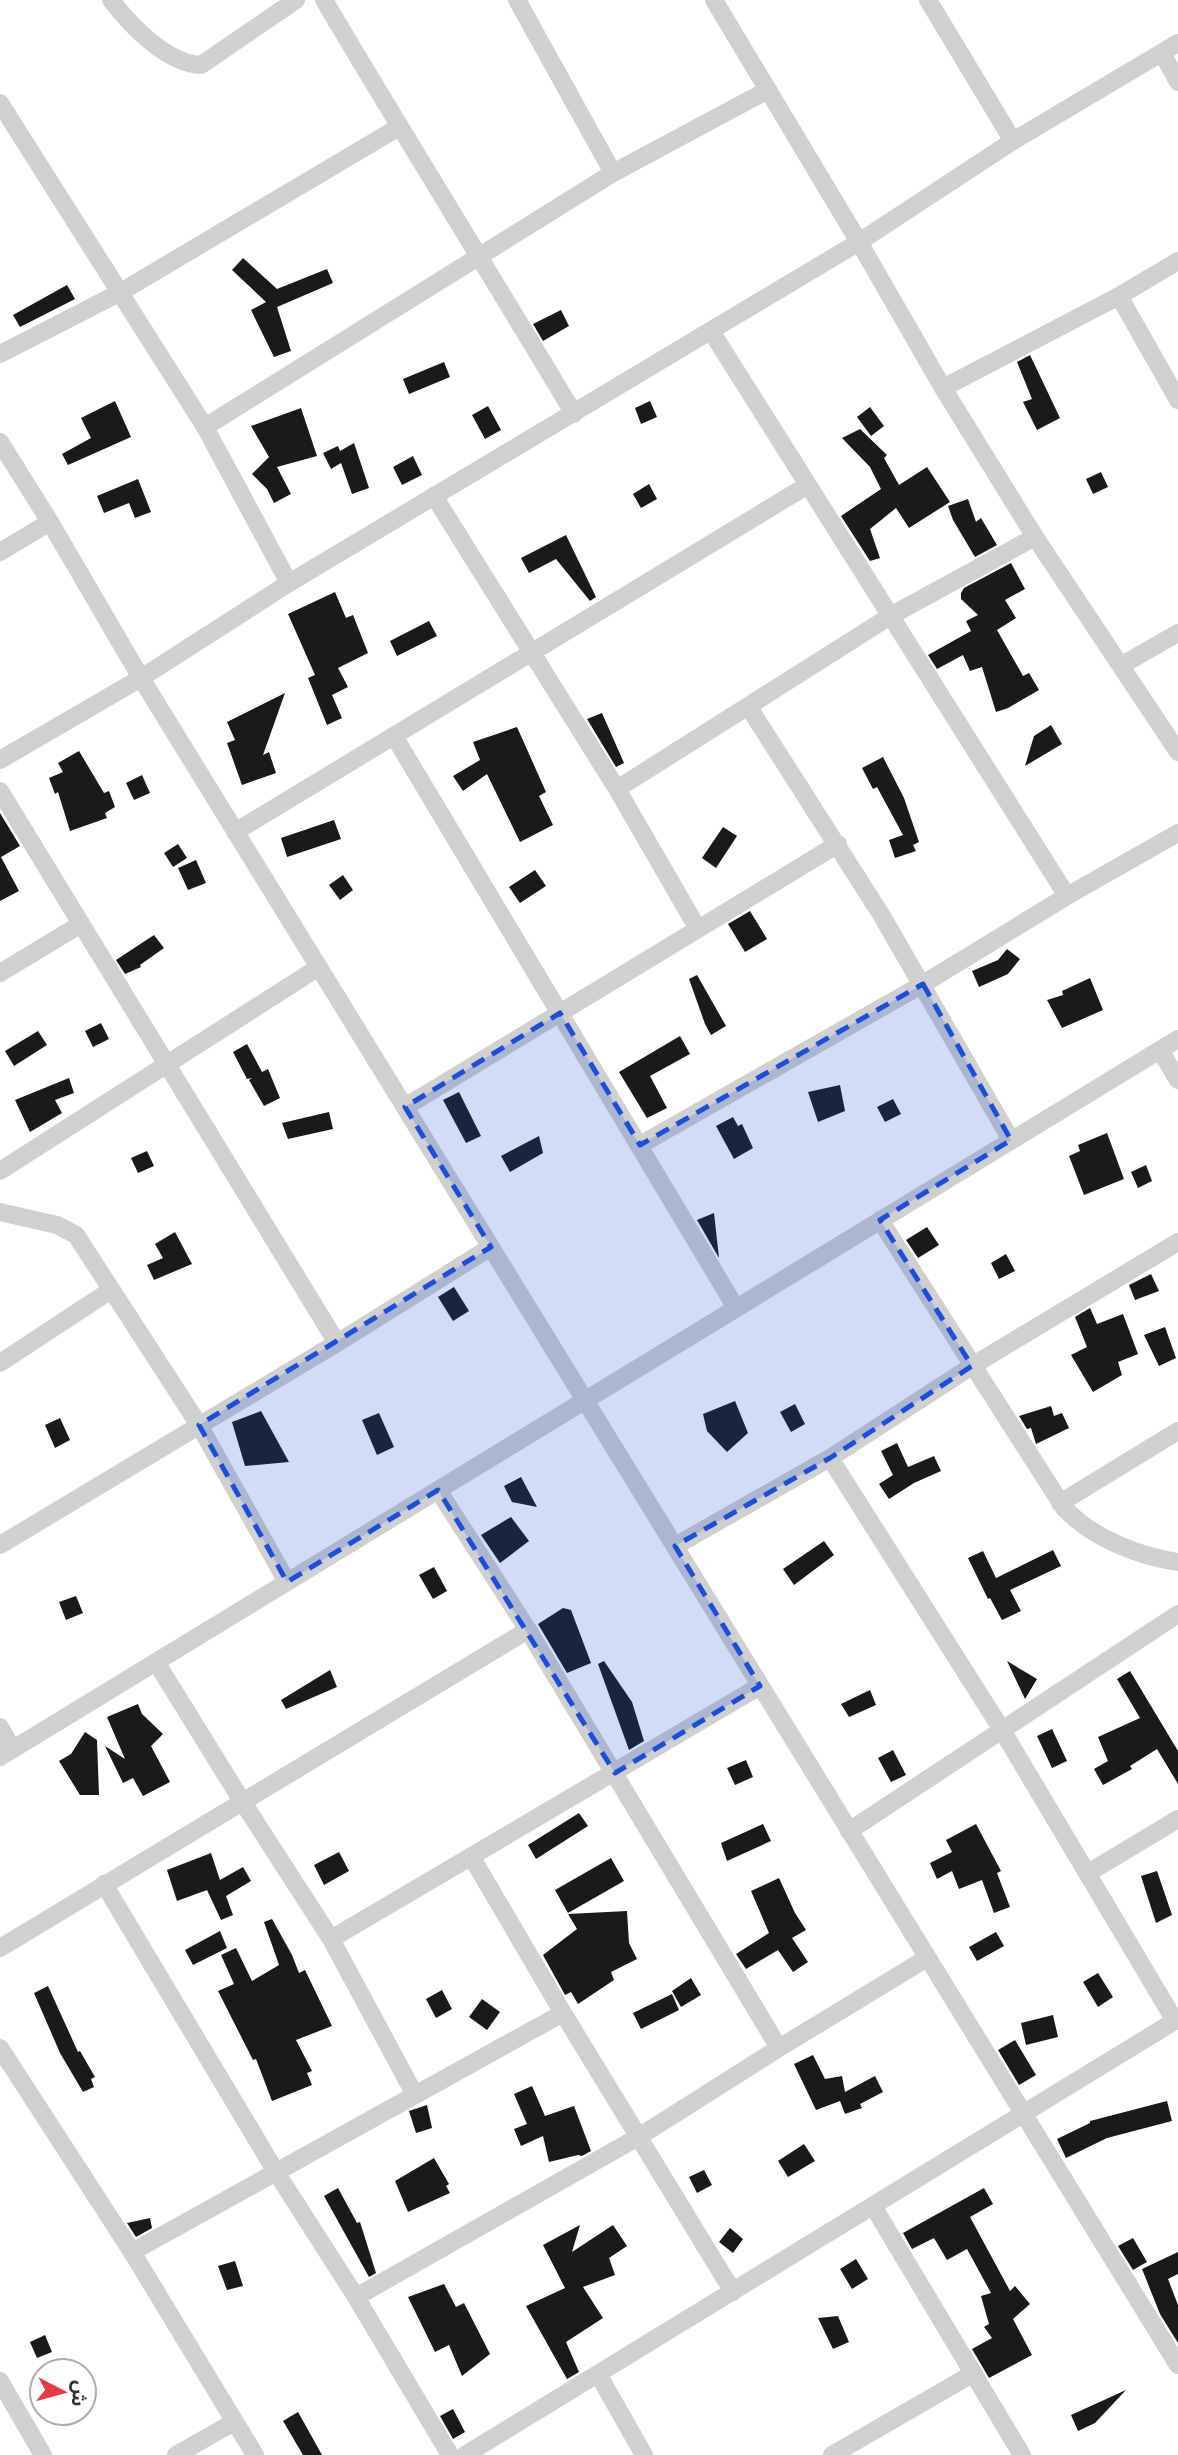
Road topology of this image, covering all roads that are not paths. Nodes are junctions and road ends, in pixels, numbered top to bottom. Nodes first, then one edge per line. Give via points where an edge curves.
1 (111, 0) edge
2 (296, 0) edge
3 (324, 0) edge
4 (517, 0) edge
5 (714, 0) edge
6 (928, 0) edge
7 (1178, 43) edge
8 (1161, 53) junction
9 (1178, 82) edge
10 (768, 90) junction
11 (0, 103) edge
12 (399, 127) junction
13 (1013, 141) junction
14 (613, 173) junction
15 (859, 242) junction
16 (479, 255) junction
17 (1178, 261) edge
18 (119, 293) junction
19 (1119, 296) junction
20 (710, 331) junction
21 (0, 354) edge
22 (943, 388) junction
23 (1178, 400) edge
24 (574, 414) junction
25 (205, 427) junction
26 (0, 442) edge
27 (808, 485) junction
28 (434, 496) junction
29 (50, 522) junction
30 (1035, 537) junction
31 (0, 552) edge
32 (289, 583) junction
33 (892, 615) junction
34 (1178, 633) edge
35 (531, 655) junction
36 (1122, 665) junction
37 (141, 678) junction
38 (748, 706) junction
39 (394, 736) junction
40 (1178, 752) edge
41 (0, 760) edge
42 (617, 789) junction
43 (0, 791) edge
44 (235, 832) junction
45 (1178, 833) edge
46 (838, 844) junction
47 (1067, 896) junction
48 (81, 924) junction
49 (698, 929) junction
50 (319, 967) junction
51 (0, 973) edge
52 (923, 984) junction
53 (560, 1013) junction
54 (1178, 1039) edge
55 (1160, 1050) junction
56 (167, 1064) junction
57 (1178, 1080) edge
58 (405, 1107) junction
59 (1011, 1140) junction
60 (640, 1145) junction
61 (0, 1171) edge
62 (0, 1212) edge
63 (880, 1220) junction
64 (1178, 1242) edge
65 (491, 1247) junction
66 (111, 1290) junction
67 (736, 1308) junction
68 (337, 1343) junction
69 (0, 1363) edge
70 (972, 1366) junction
71 (585, 1400) junction
72 (199, 1425) junction
73 (1178, 1431) edge
74 (830, 1458) junction
75 (438, 1490) junction
76 (1060, 1503) junction
77 (0, 1545) edge
78 (674, 1546) junction
79 (1178, 1562) edge
80 (287, 1582) junction
81 (1178, 1614) edge
82 (528, 1630) junction
83 (156, 1662) junction
84 (760, 1686) junction
85 (0, 1727) edge
86 (1002, 1730) junction
87 (6, 1753) edge
88 (615, 1773) junction
89 (242, 1801) junction
90 (1178, 1819) edge
91 (849, 1831) junction
92 (471, 1856) junction
93 (1088, 1873) junction
94 (104, 1884) junction
95 (331, 1939) junction
96 (0, 1948) edge
97 (927, 1958) junction
98 (563, 2013) junction
99 (1176, 2020) edge
100 (0, 2048) edge
101 (779, 2048) junction
102 (415, 2095) junction
103 (1022, 2114) junction
104 (640, 2136) junction
105 (276, 2172) junction
106 (873, 2206) junction
107 (132, 2252) junction
108 (733, 2292) junction
109 (356, 2297) junction
110 (1178, 2365) edge
111 (974, 2373) junction
112 (598, 2374) junction
113 (0, 2381) edge
114 (234, 2422) junction
115 (43, 2455) edge
116 (176, 2455) edge
117 (255, 2455) edge
118 (450, 2455) edge
119 (465, 2455) edge
120 (644, 2455) edge
121 (832, 2455) edge
122 (1022, 2455) edge

1 - 2 street via 139,33 194,65 201,65
3 - 12 street
4 - 14 street
5 - 10 street
6 - 13 street
7 - 8 street
8 - 9 street
8 - 13 street
10 - 14 street
10 - 15 street
11 - 18 street
12 - 16 street
12 - 18 street
13 - 15 street
14 - 16 street
15 - 20 street
15 - 22 street
16 - 24 street
16 - 25 street
17 - 19 street
18 - 21 street
18 - 25 street
19 - 22 street
19 - 23 street
20 - 24 street
20 - 27 street
22 - 30 street
24 - 28 street
25 - 32 street
26 - 29 street
27 - 33 street
27 - 35 street
28 - 32 street
28 - 35 street
29 - 31 street
29 - 37 street
30 - 33 street
30 - 36 street
32 - 37 street
33 - 38 street
33 - 47 street
34 - 36 street
35 - 39 street
35 - 42 street
36 - 40 street
37 - 41 street
37 - 44 street
38 - 42 street
38 - 46 street
39 - 44 street
39 - 53 street
42 - 49 street
43 - 48 street
44 - 50 street
45 - 47 street
46 - 49 street
46 - 52 street
47 - 52 street
48 - 51 street
48 - 56 street
49 - 53 street
50 - 56 street
50 - 58 street
52 - 59 street
52 - 60 street
53 - 58 street
53 - 60 street
54 - 55 street
55 - 57 street
55 - 59 street
56 - 61 street
56 - 68 street
58 - 65 street
59 - 63 street
60 - 67 street
62 - 66 street via 72,1231
63 - 67 street
63 - 70 street
64 - 70 street
65 - 68 street
65 - 71 street
66 - 69 street
66 - 72 street
67 - 71 street
68 - 72 street
70 - 74 street
70 - 76 street
71 - 75 street
71 - 78 street
72 - 77 street
72 - 80 street
73 - 76 street
74 - 78 street
74 - 86 street
75 - 80 street
75 - 82 street
76 - 79 street via 1080,1522 1121,1545
78 - 84 street
80 - 83 street
81 - 86 street
82 - 88 street
82 - 89 street
83 - 87 street
83 - 89 street
84 - 88 street
84 - 91 street
85 - 87 street
86 - 91 street
86 - 93 street
88 - 92 street
88 - 101 street
89 - 94 street
89 - 95 street
90 - 93 street
91 - 97 street
92 - 95 street
92 - 98 street
93 - 99 street
94 - 96 street
94 - 105 street
95 - 102 street
97 - 101 street
97 - 103 street
98 - 102 street
98 - 104 street
99 - 103 street
100 - 107 street
101 - 104 street
102 - 105 street
103 - 106 street
103 - 110 street
104 - 108 street
104 - 109 street
105 - 107 street
105 - 109 street
106 - 108 street
106 - 111 street
107 - 114 street
108 - 112 street
109 - 118 street
111 - 121 street
111 - 122 street
112 - 119 street
112 - 120 street
113 - 115 street
114 - 116 street
114 - 117 street

